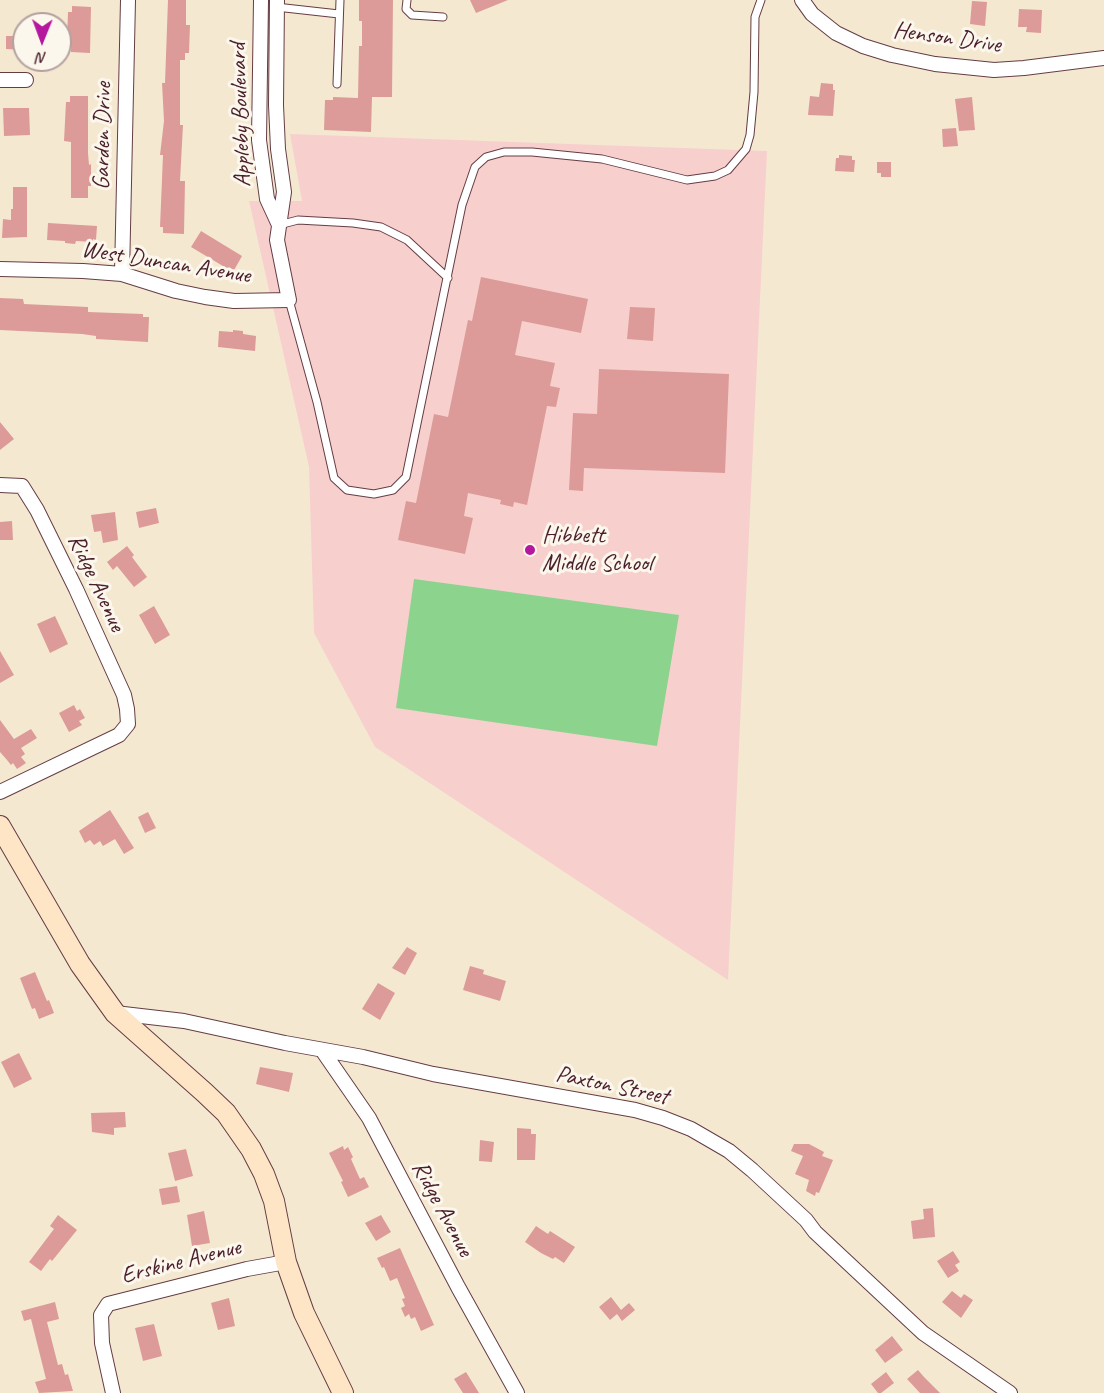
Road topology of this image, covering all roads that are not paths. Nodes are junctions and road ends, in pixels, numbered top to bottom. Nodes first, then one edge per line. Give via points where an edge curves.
1 (128, 0) edge
2 (340, 0) edge
3 (407, 0) edge
4 (761, 0) edge
5 (802, 0) edge
6 (260, 3) edge
7 (277, 4) edge
8 (339, 14) junction
9 (443, 17) dead end
10 (1104, 58) edge
11 (0, 80) edge
12 (26, 80) dead end
13 (337, 84) dead end
14 (279, 225) junction
15 (0, 269) edge
16 (122, 274) junction
17 (448, 278) junction
18 (289, 300) junction
19 (0, 485) edge
20 (0, 792) edge
21 (0, 826) edge
22 (115, 1012) junction
23 (322, 1050) junction
24 (286, 1262) junction
25 (113, 1393) edge
26 (343, 1393) edge
27 (517, 1393) edge
28 (1011, 1393) edge

1 - 16 street, Garden Drive
2 - 8 lane
3 - 9 lane via 406,9 412,15
4 - 17 lane via 755,17 750,135 746,149 728,170 687,180 602,159 562,154 504,152 486,157 475,167 468,183
5 - 10 street, Henson Drive via 812,14 836,33 863,46 935,64 1024,69
6 - 7 lane
6 - 14 street, Appleby Boulevard via 259,140 267,199
7 - 8 lane
7 - 14 street, Appleby Boulevard via 277,138 284,192
8 - 13 lane
11 - 12 street
14 - 17 lane via 298,220 381,227 407,240
14 - 18 street, Appleby Boulevard via 277,240
15 - 16 street, West Duncan Avenue
16 - 18 street, West Duncan Avenue via 205,297
17 - 18 lane via 406,477 393,490 374,494 347,490 334,478
19 - 20 street, Ridge Avenue via 22,486 37,510 128,709 128,724 119,735
21 - 22 main road via 80,964
22 - 23 street, Paxton Street via 184,1021
22 - 24 main road via 235,1125 264,1174 274,1201
23 - 27 street, Ridge Avenue via 369,1118
23 - 28 street, Paxton Street via 635,1110 690,1129 729,1151 752,1170 923,1332
24 - 25 street, Erskine Avenue via 108,1304 101,1315 102,1343
24 - 26 main road via 304,1313

